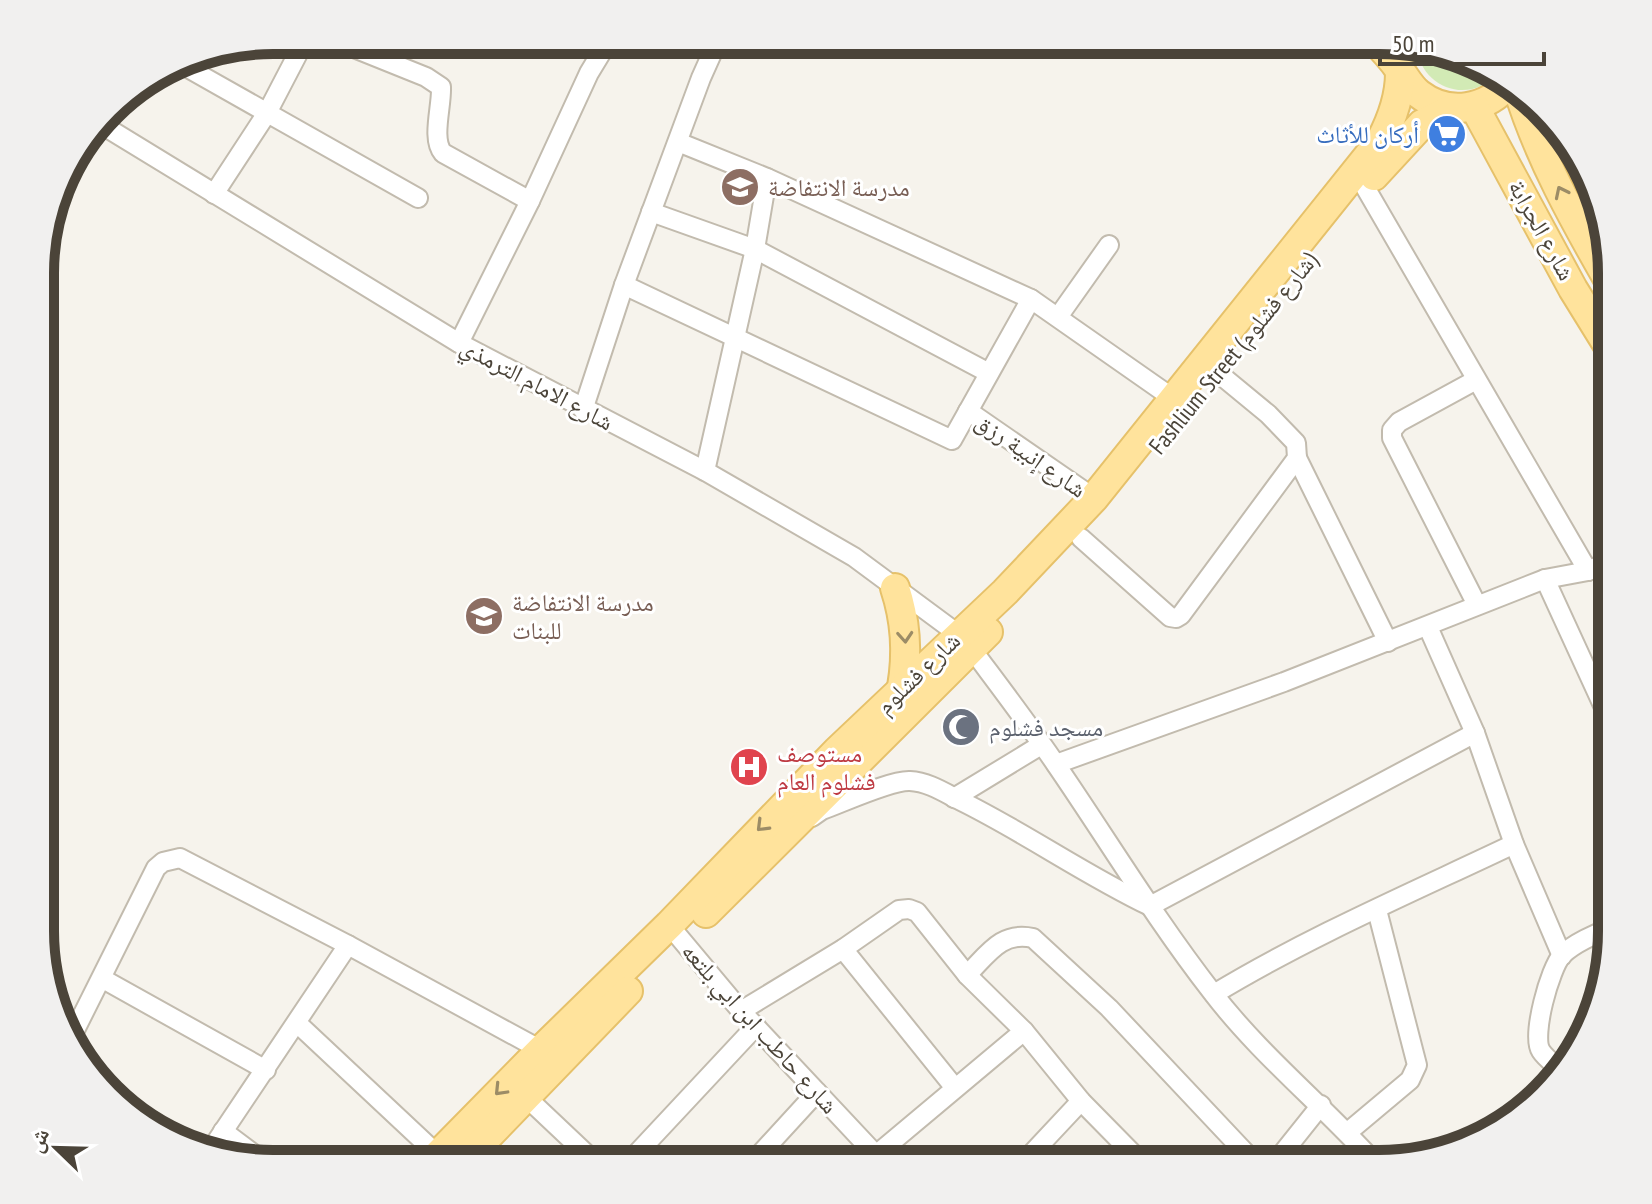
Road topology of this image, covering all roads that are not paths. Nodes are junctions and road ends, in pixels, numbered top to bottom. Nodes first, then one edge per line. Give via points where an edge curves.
1 (298, 54) edge
2 (369, 54) edge
3 (601, 54) edge
4 (712, 54) edge
5 (1386, 54) edge
6 (1395, 54) edge
7 (192, 70) edge
8 (1400, 70) junction
9 (1500, 91) edge
10 (1465, 108) junction
11 (1523, 108) edge
12 (267, 113) junction
13 (108, 129) edge
14 (678, 142) junction
15 (767, 178) junction
16 (1353, 188) junction
17 (214, 194) junction
18 (418, 198) dead end
19 (530, 201) junction
20 (651, 212) junction
21 (1109, 245) dead end
22 (755, 249) junction
23 (1598, 261) edge
24 (624, 285) junction
25 (1031, 299) junction
26 (1058, 317) junction
27 (1598, 329) edge
28 (736, 339) junction
29 (459, 343) junction
30 (1217, 372) junction
31 (989, 373) junction
32 (1476, 380) junction
33 (1174, 399) junction
34 (583, 410) junction
35 (968, 411) junction
36 (1297, 458) junction
37 (705, 471) junction
38 (1094, 498) junction
39 (1081, 538) junction
40 (1598, 566) edge
41 (1588, 571) junction
42 (1545, 579) junction
43 (895, 588) junction
44 (1477, 605) junction
45 (1017, 606) joint
46 (1428, 627) junction
47 (965, 641) junction
48 (1388, 642) junction
49 (902, 687) junction
50 (1598, 694) edge
51 (1475, 733) junction
52 (1041, 745) junction
53 (1056, 764) junction
54 (954, 798) junction
55 (790, 831) junction
56 (1514, 844) junction
57 (1150, 906) junction
58 (1377, 910) junction
59 (674, 932) junction
60 (1598, 935) edge
61 (348, 945) junction
62 (843, 949) junction
63 (1562, 956) junction
64 (967, 975) junction
65 (103, 979) junction
66 (1214, 994) junction
67 (741, 1011) junction
68 (297, 1023) junction
69 (756, 1026) junction
70 (77, 1028) edge
71 (1024, 1031) junction
72 (541, 1050) junction
73 (1553, 1063) edge
74 (266, 1070) junction
75 (955, 1088) junction
76 (817, 1092) junction
77 (525, 1096) junction
78 (1081, 1101) junction
79 (1321, 1105) junction
80 (223, 1131) junction
81 (1348, 1132) junction
82 (216, 1142) edge
83 (246, 1148) edge
84 (431, 1150) edge
85 (453, 1150) edge
86 (457, 1150) edge
87 (582, 1150) edge
88 (640, 1150) edge
89 (764, 1150) edge
90 (873, 1150) edge
91 (891, 1150) edge
92 (1035, 1150) edge
93 (1129, 1150) edge
94 (1243, 1150) edge
95 (1285, 1150) edge
96 (1364, 1150) edge

1 - 12 street
2 - 19 street via 441,87 439,149
3 - 19 street
4 - 14 street
5 - 8 main road
6 - 8 main road
7 - 12 street
8 - 10 main road via 1421,96
8 - 16 main road via 1394,116
9 - 10 main road, Fashlium Street (شارع فشلوم) via 1489,101
10 - 16 main road, Fashlium Street (شارع فشلوم) via 1422,124
10 - 27 main road, شارع الجرابة
23 -> 11 main road, شارع الجرابة
12 - 17 street
12 - 18 street
13 - 17 street, شارع الامام الترمذي
14 - 15 street
14 - 20 street
15 - 22 street
15 - 25 street
16 - 30 main road, Fashlium Street (شارع فشلوم)
16 - 32 street
16 - 33 main road, شارع فشلوم
17 - 29 street, شارع الامام الترمذي
19 - 29 street
20 - 22 street
20 - 24 street
21 - 26 street
22 - 28 street
22 - 31 street
24 - 28 street
24 - 34 street
25 - 26 street
25 - 31 street
26 - 33 street
28 - 35 street via 952,440
28 - 37 street
29 - 34 street, شارع الامام الترمذي
30 - 36 street via 1296,443
30 - 39 main road, Fashlium Street (شارع فشلوم)
31 - 35 street
32 - 41 street
32 - 44 street via 1399,422 1392,438
33 - 38 main road, شارع فشلوم
34 - 37 street, شارع الامام الترمذي
35 - 38 street, شارع إنبية رزق
36 - 39 street via 1176,618
36 - 48 street
37 - 43 street, شارع الامام الترمذي via 854,557
38 - 47 main road, شارع فشلوم
39 - 45 main road, Fashlium Street (شارع فشلوم)
40 - 41 street
41 - 42 street
42 - 44 street
42 - 50 street
43 - 47 street, شارع الامام الترمذي
43 -> 49 main road via 906,637
44 - 46 street
45 - 47 main road, شارع فشلوم
46 - 48 street
46 - 51 street
47 - 49 main road, شارع فشلوم
47 - 52 street, شارع الامام الترمذي
47 - 55 main road, شارع فشلوم
48 - 53 street
49 -> 59 main road, شارع فشلوم via 742,847
51 - 56 street
51 - 57 street
52 - 53 street, شارع الامام الترمذي
52 - 54 street
53 - 57 street, شارع الامام الترمذي
54 - 55 street via 937,788 897,783 822,810
54 - 57 street
55 - 59 main road, شارع فشلوم
56 - 58 street
56 - 63 street
57 - 66 street, شارع الامام الترمذي
58 - 66 street via 1269,961
58 - 81 street via 1417,1065 1410,1080
59 - 67 street, شارع حاطب ابن ابي بلتعه
59 - 72 main road, شارع فشلوم
59 - 77 main road, شارع فشلوم
60 - 63 street
61 - 65 street via 189,860 171,858 156,868
61 - 68 street
61 - 72 street
62 - 64 street via 899,910 909,909 917,912
62 - 67 street
62 - 75 street
63 - 73 street via 1537,1040
64 - 71 street
64 - 94 street via 1003,939 1033,938 1109,1008
65 - 70 street
65 - 74 street
66 - 79 street, شارع الامام الترمذي
67 - 69 street, شارع حاطب ابن ابي بلتعه
68 - 74 street
68 - 84 street
69 - 76 street, شارع حاطب ابن ابي بلتعه
69 - 88 street
71 - 75 street
71 - 78 street
72 -> 85 main road, شارع فشلوم
74 - 80 street
75 - 91 street
76 - 89 street
76 - 90 street, شارع حاطب ابن ابي بلتعه
77 - 86 main road, شارع فشلوم
77 - 87 street
78 - 92 street
78 - 93 street
79 - 81 street, شارع الامام الترمذي
79 - 95 street
80 - 82 street
80 - 83 street
81 - 96 street, شارع الامام الترمذي

